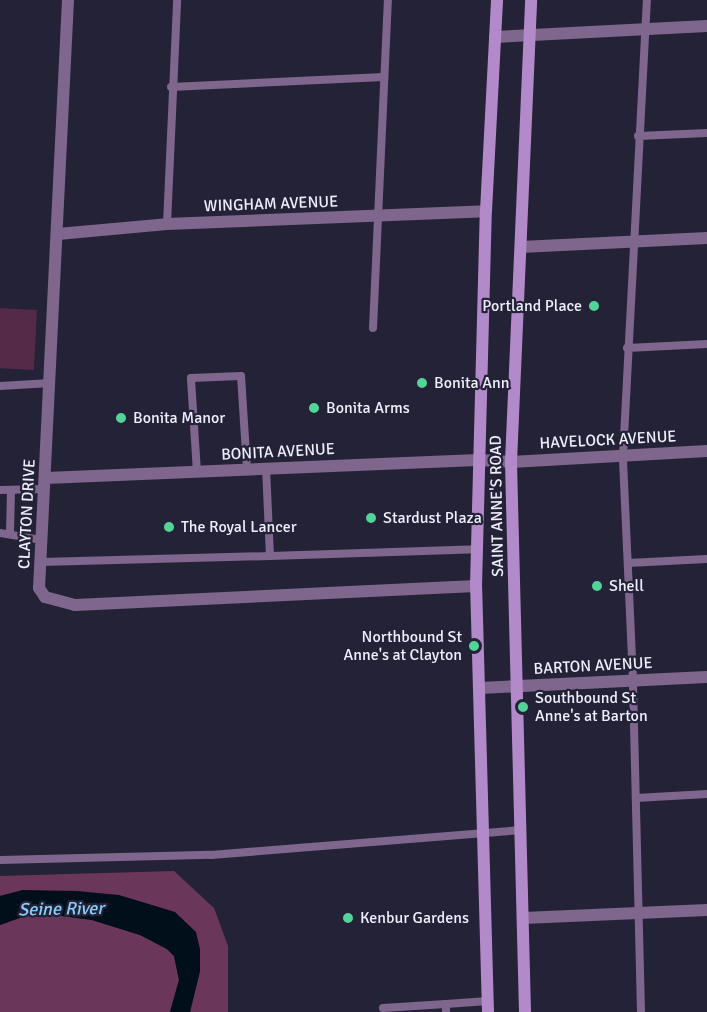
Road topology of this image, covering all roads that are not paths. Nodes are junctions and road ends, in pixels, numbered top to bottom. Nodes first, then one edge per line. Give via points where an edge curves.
1 (68, 0) edge
2 (177, 0) edge
3 (388, 0) edge
4 (497, 0) edge
5 (531, 0) edge
6 (647, 0) edge
7 (707, 26) edge
8 (645, 30) junction
9 (495, 37) junction
10 (529, 37) junction
11 (384, 77) junction
12 (171, 87) junction
13 (707, 133) edge
14 (638, 136) junction
15 (486, 211) junction
16 (377, 216) junction
17 (167, 224) junction
18 (58, 234) junction
19 (707, 238) edge
20 (632, 242) junction
21 (521, 247) junction
22 (373, 328) dead end
23 (707, 344) edge
24 (627, 348) junction
25 (51, 383) junction
26 (0, 386) edge
27 (707, 451) edge
28 (623, 456) junction
29 (478, 460) junction
30 (511, 462) junction
31 (267, 468) junction
32 (247, 470) junction
33 (197, 472) junction
34 (46, 483) junction
35 (0, 490) edge
36 (11, 490) junction
37 (5, 533) edge
38 (42, 540) junction
39 (477, 549) junction
40 (270, 556) junction
41 (707, 559) edge
42 (41, 562) junction
43 (628, 563) junction
44 (476, 586) junction
45 (707, 677) edge
46 (633, 680) junction
47 (517, 686) junction
48 (480, 688) junction
49 (707, 794) edge
50 (636, 798) junction
51 (521, 830) junction
52 (484, 831) junction
53 (0, 860) edge
54 (707, 910) edge
55 (638, 913) junction
56 (524, 918) junction
57 (488, 1006) edge
58 (383, 1008) dead end
59 (446, 1008) edge
60 (525, 1012) edge
61 (641, 1012) edge

1 - 18 street, CLAYTON DRIVE
2 - 12 lane
3 - 11 lane
4 - 9 main road, SAINT ANNE'S ROAD
5 - 10 main road, SAINT ANNE'S ROAD
6 - 8 lane
7 - 8 street
8 - 10 street
8 - 14 lane
9 - 10 street
9 - 15 main road, SAINT ANNE'S ROAD
10 - 21 main road, SAINT ANNE'S ROAD
11 - 12 lane
11 - 16 lane
12 - 17 lane
13 - 14 lane
14 - 20 lane
15 - 16 street, WINGHAM AVENUE
15 - 29 main road, SAINT ANNE'S ROAD
16 - 17 street, WINGHAM AVENUE
16 - 22 lane
17 - 18 street, WINGHAM AVENUE
18 - 25 street, CLAYTON DRIVE
19 - 20 street
20 - 21 street
20 - 24 lane
21 - 30 main road, SAINT ANNE'S ROAD
23 - 24 lane
24 - 28 lane
25 - 26 lane
25 - 34 street, CLAYTON DRIVE
27 - 28 street, HAVELOCK AVENUE
28 - 30 street, HAVELOCK AVENUE
28 - 43 lane
29 - 30 street, BONITA AVENUE
29 - 31 street, BONITA AVENUE
29 - 39 main road, SAINT ANNE'S ROAD
30 - 47 main road, SAINT ANNE'S ROAD
31 - 32 street, BONITA AVENUE
31 - 40 lane
32 - 33 street, BONITA AVENUE
32 - 33 lane via 241,376 191,378
33 - 34 street, BONITA AVENUE
34 - 36 lane
34 - 38 street, CLAYTON DRIVE
35 - 36 lane
36 - 37 lane
37 - 38 lane
38 - 42 street, CLAYTON DRIVE
39 - 40 lane
39 - 44 main road, SAINT ANNE'S ROAD
40 - 42 lane
41 - 43 lane
42 - 44 street, CLAYTON DRIVE via 39,588 45,597 75,604
43 - 46 lane
44 - 48 main road, SAINT ANNE'S ROAD
45 - 46 street, BARTON AVENUE
46 - 47 street, BARTON AVENUE
46 - 50 lane
47 - 48 street, BARTON AVENUE
47 - 51 main road, SAINT ANNE'S ROAD
48 - 52 main road, SAINT ANNE'S ROAD
49 - 50 lane
50 - 55 lane
51 - 52 lane
51 - 56 main road, SAINT ANNE'S ROAD
52 - 53 lane via 211,855
52 - 57 main road, SAINT ANNE'S ROAD
54 - 55 street
55 - 56 street
55 - 61 lane
56 - 60 main road, SAINT ANNE'S ROAD
57 - 59 lane
58 - 59 lane

